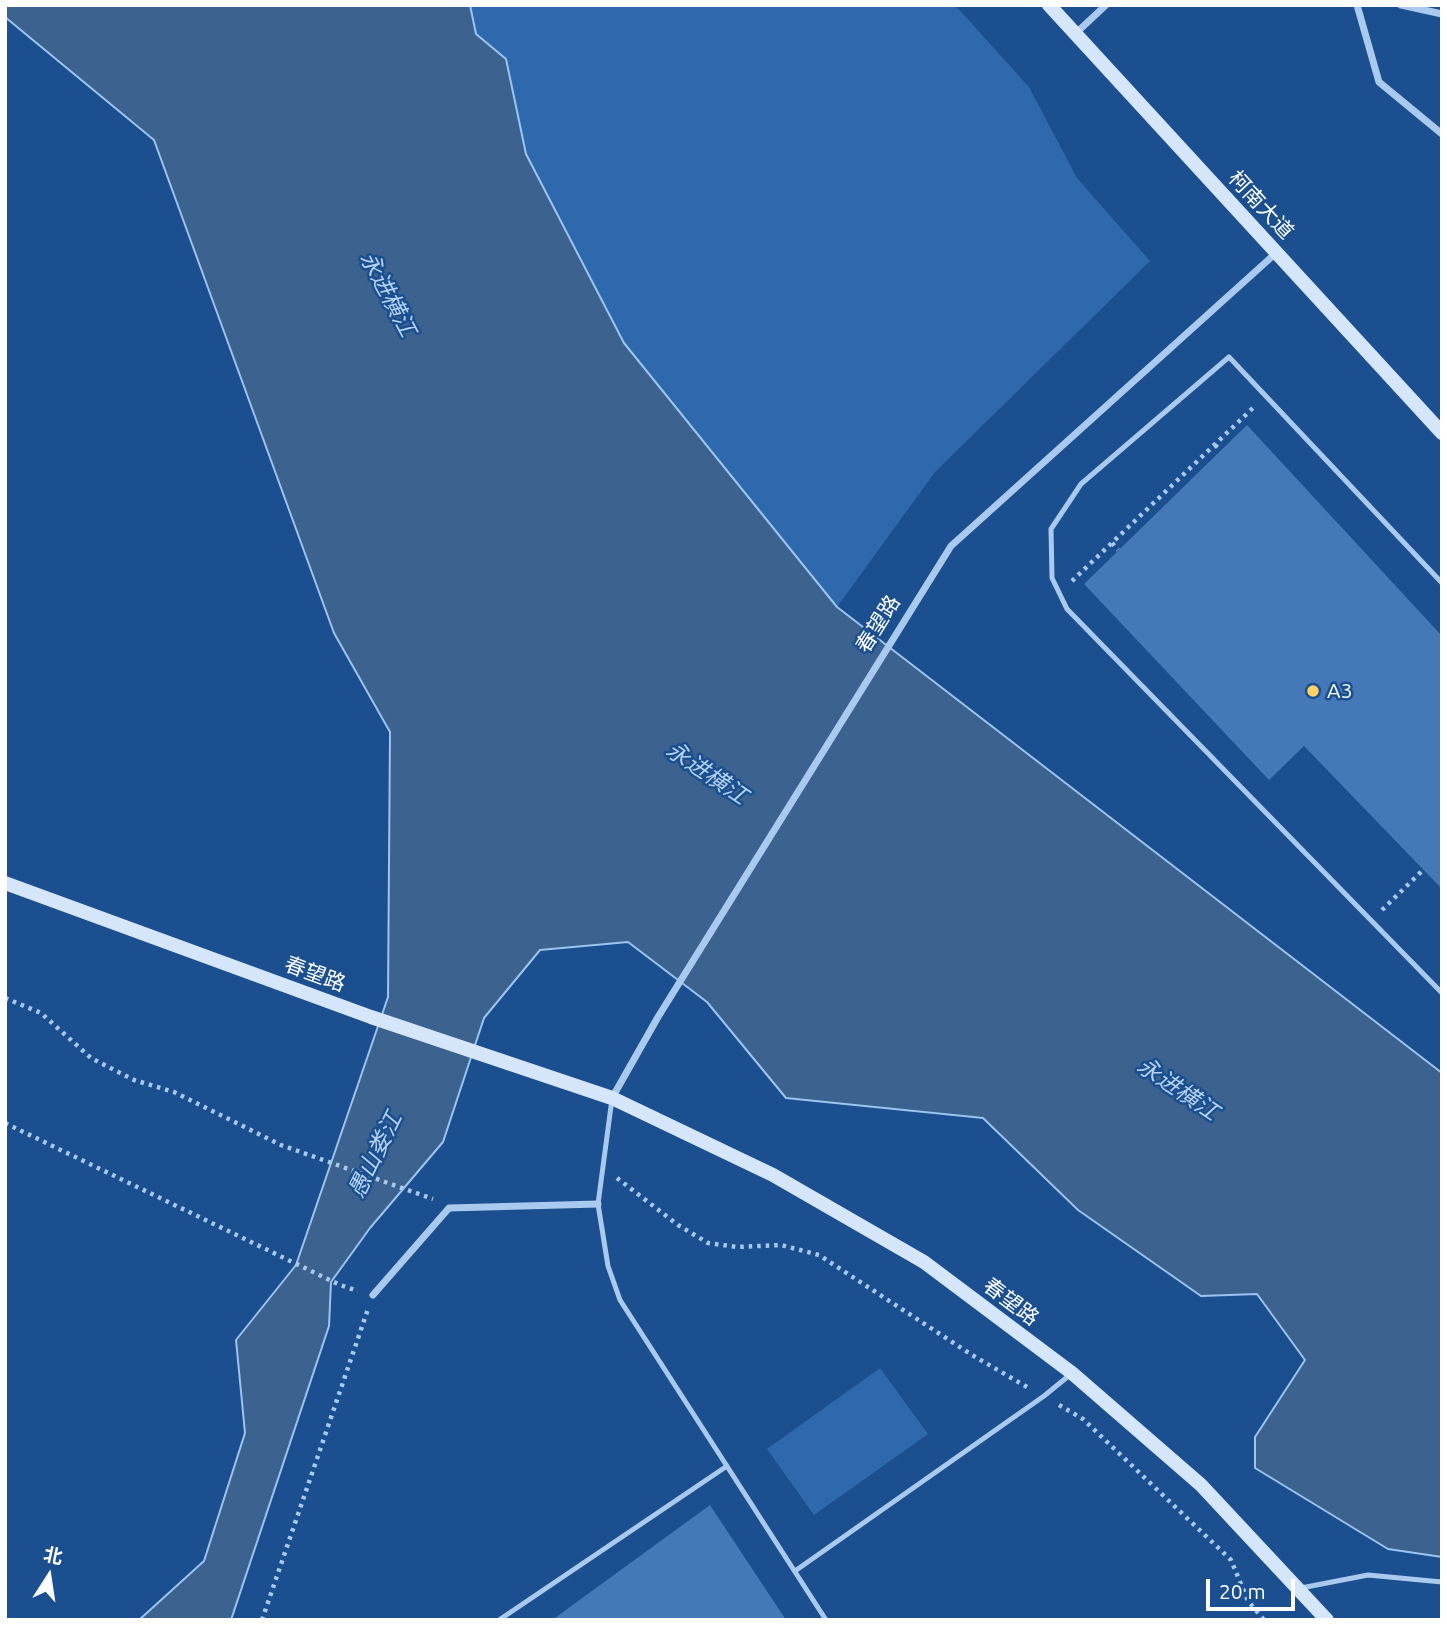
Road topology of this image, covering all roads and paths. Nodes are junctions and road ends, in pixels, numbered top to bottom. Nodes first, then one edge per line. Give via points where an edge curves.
1 (1049, 5) edge
2 (1106, 5) edge
3 (1357, 5) edge
4 (1401, 5) edge
5 (1442, 14) edge
6 (1075, 34) junction
7 (1442, 134) edge
8 (1276, 253) junction
9 (1266, 396) junction
10 (1442, 433) edge
11 (1215, 445) junction
12 (1221, 451) dead end
13 (1112, 543) junction
14 (1118, 550) dead end
15 (1442, 583) edge
16 (1060, 593) junction
17 (1423, 870) dead end
18 (5, 883) edge
19 (1371, 920) junction
20 (1442, 992) edge
21 (5, 998) edge
22 (612, 1098) junction
23 (5, 1123) edge
24 (603, 1167) junction
25 (421, 1192) dead end
26 (598, 1204) junction
27 (340, 1285) dead end
28 (373, 1295) joint
29 (1072, 1373) junction
30 (1044, 1396) junction
31 (727, 1466) junction
32 (795, 1571) junction
33 (1442, 1582) edge
34 (1298, 1589) junction
35 (262, 1620) edge
36 (499, 1620) edge
37 (826, 1620) edge
38 (1264, 1620) edge
39 (1327, 1620) edge

1 - 6 street, 柯南大道
2 - 6 street
3 - 7 street via 1379,82
4 - 5 street
6 - 8 street, 柯南大道
8 - 10 street, 柯南大道
8 - 22 street, 春望路 via 951,546
9 - 11 path
9 - 15 lane
9 - 16 lane via 1229,357 1081,484 1051,529 1052,578
11 - 12 path
11 - 13 path
13 - 14 path
13 - 16 path
16 - 19 lane via 1067,609
17 - 19 path
18 - 22 street, 春望路 via 371,1017
19 - 20 lane
21 - 25 path via 41,1013 91,1058 134,1080 174,1092 281,1144
22 - 24 lane
22 - 29 street, 春望路 via 773,1175 925,1262
23 - 27 path
24 - 26 lane
24 - 30 path via 708,1243 781,1245 820,1255 972,1355
26 - 28 street via 449,1208
26 - 31 lane via 608,1266 620,1300
28 - 35 path
29 - 30 lane
29 - 34 street, 春望路 via 1201,1485
30 - 32 lane
30 - 38 path via 1083,1419 1231,1560 1248,1601
31 - 32 lane
31 - 36 lane
32 - 37 lane
33 - 34 lane via 1368,1575
34 - 39 street, 春望路

